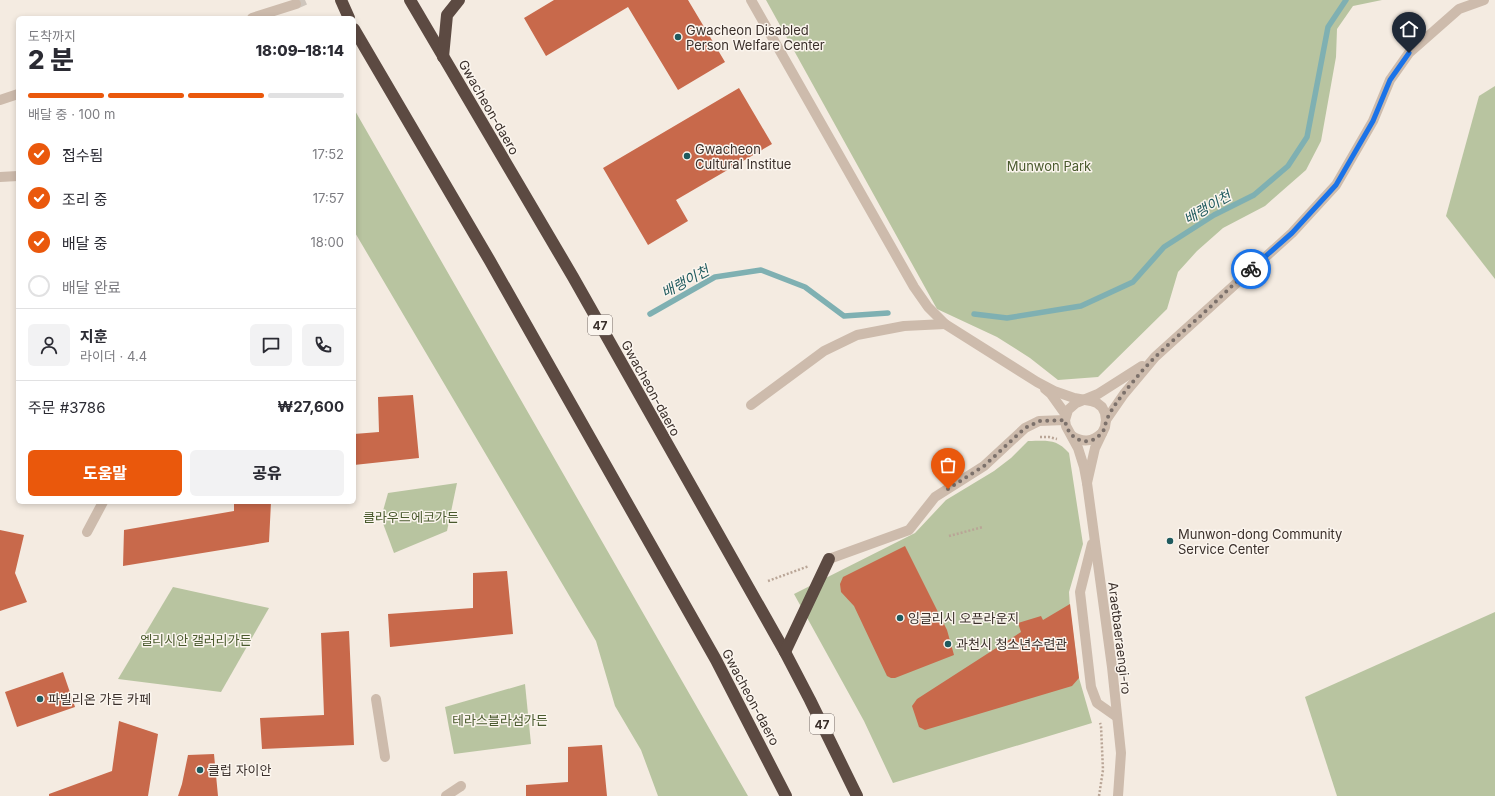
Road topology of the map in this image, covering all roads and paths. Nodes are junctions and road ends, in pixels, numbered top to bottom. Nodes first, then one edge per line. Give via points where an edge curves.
1 (341, 0) edge
2 (410, 0) edge
3 (459, 0) edge
4 (751, 0) edge
5 (1484, 0) edge
6 (296, 4) dead end
7 (258, 16) edge
8 (348, 16) edge
9 (356, 32) edge
10 (444, 57) junction
11 (16, 95) edge
12 (0, 100) edge
13 (16, 176) edge
14 (0, 177) edge
15 (945, 324) junction
16 (1155, 356) junction
17 (1038, 382) junction
18 (1085, 400) junction
19 (751, 405) dead end
20 (1066, 417) junction
21 (1106, 420) junction
22 (1102, 433) junction
23 (1034, 437) dead end
24 (1068, 439) junction
25 (1087, 483) junction
26 (102, 504) edge
27 (983, 527) dead end
28 (88, 532) dead end
29 (949, 536) dead end
30 (1094, 539) junction
31 (829, 559) junction
32 (768, 581) dead end
33 (785, 652) junction
34 (376, 699) dead end
35 (1117, 717) junction
36 (1098, 719) dead end
37 (385, 758) dead end
38 (461, 786) dead end
39 (446, 796) edge
40 (786, 796) edge
41 (857, 796) edge
42 (1099, 796) edge
43 (1118, 796) edge

1 - 8 highway
2 - 10 highway, Gwacheon-daero / 47
3 - 10 highway via 447,15
4 - 15 street via 914,287 928,307
5 - 16 street via 1459,8 1409,53 1390,80 1373,121 1336,185 1292,233
6 - 7 street
9 - 40 highway, Gwacheon-daero via 494,268 716,660
10 - 33 highway, Gwacheon-daero / 47 via 573,277
11 - 12 street
13 - 14 street
15 - 17 street
15 - 19 street via 904,326 857,334 824,351
16 - 18 street
16 - 21 street
17 - 18 street via 1054,391
17 - 20 street via 1051,394
18 - 20 street via 1072,405
18 - 21 street via 1102,407
20 - 24 street
20 - 31 street via 1040,421 1025,428 984,466 935,497 909,530
21 - 22 street
22 - 24 street via 1090,441
22 - 25 street via 1095,448
23 - 24 path
24 - 25 street via 1084,467
25 - 30 street, Araetbaeraengi-ro
26 - 28 street
27 - 29 path
30 - 35 street, Araetbaeraengi-ro
30 - 35 street via 1080,592 1091,687 1097,703
31 - 32 path
31 - 33 highway
33 - 41 highway, Gwacheon-daero / 47
34 - 37 street
35 - 43 street, Araetbaeraengi-ro via 1121,753
36 - 42 path via 1101,726 1103,770
38 - 39 street

